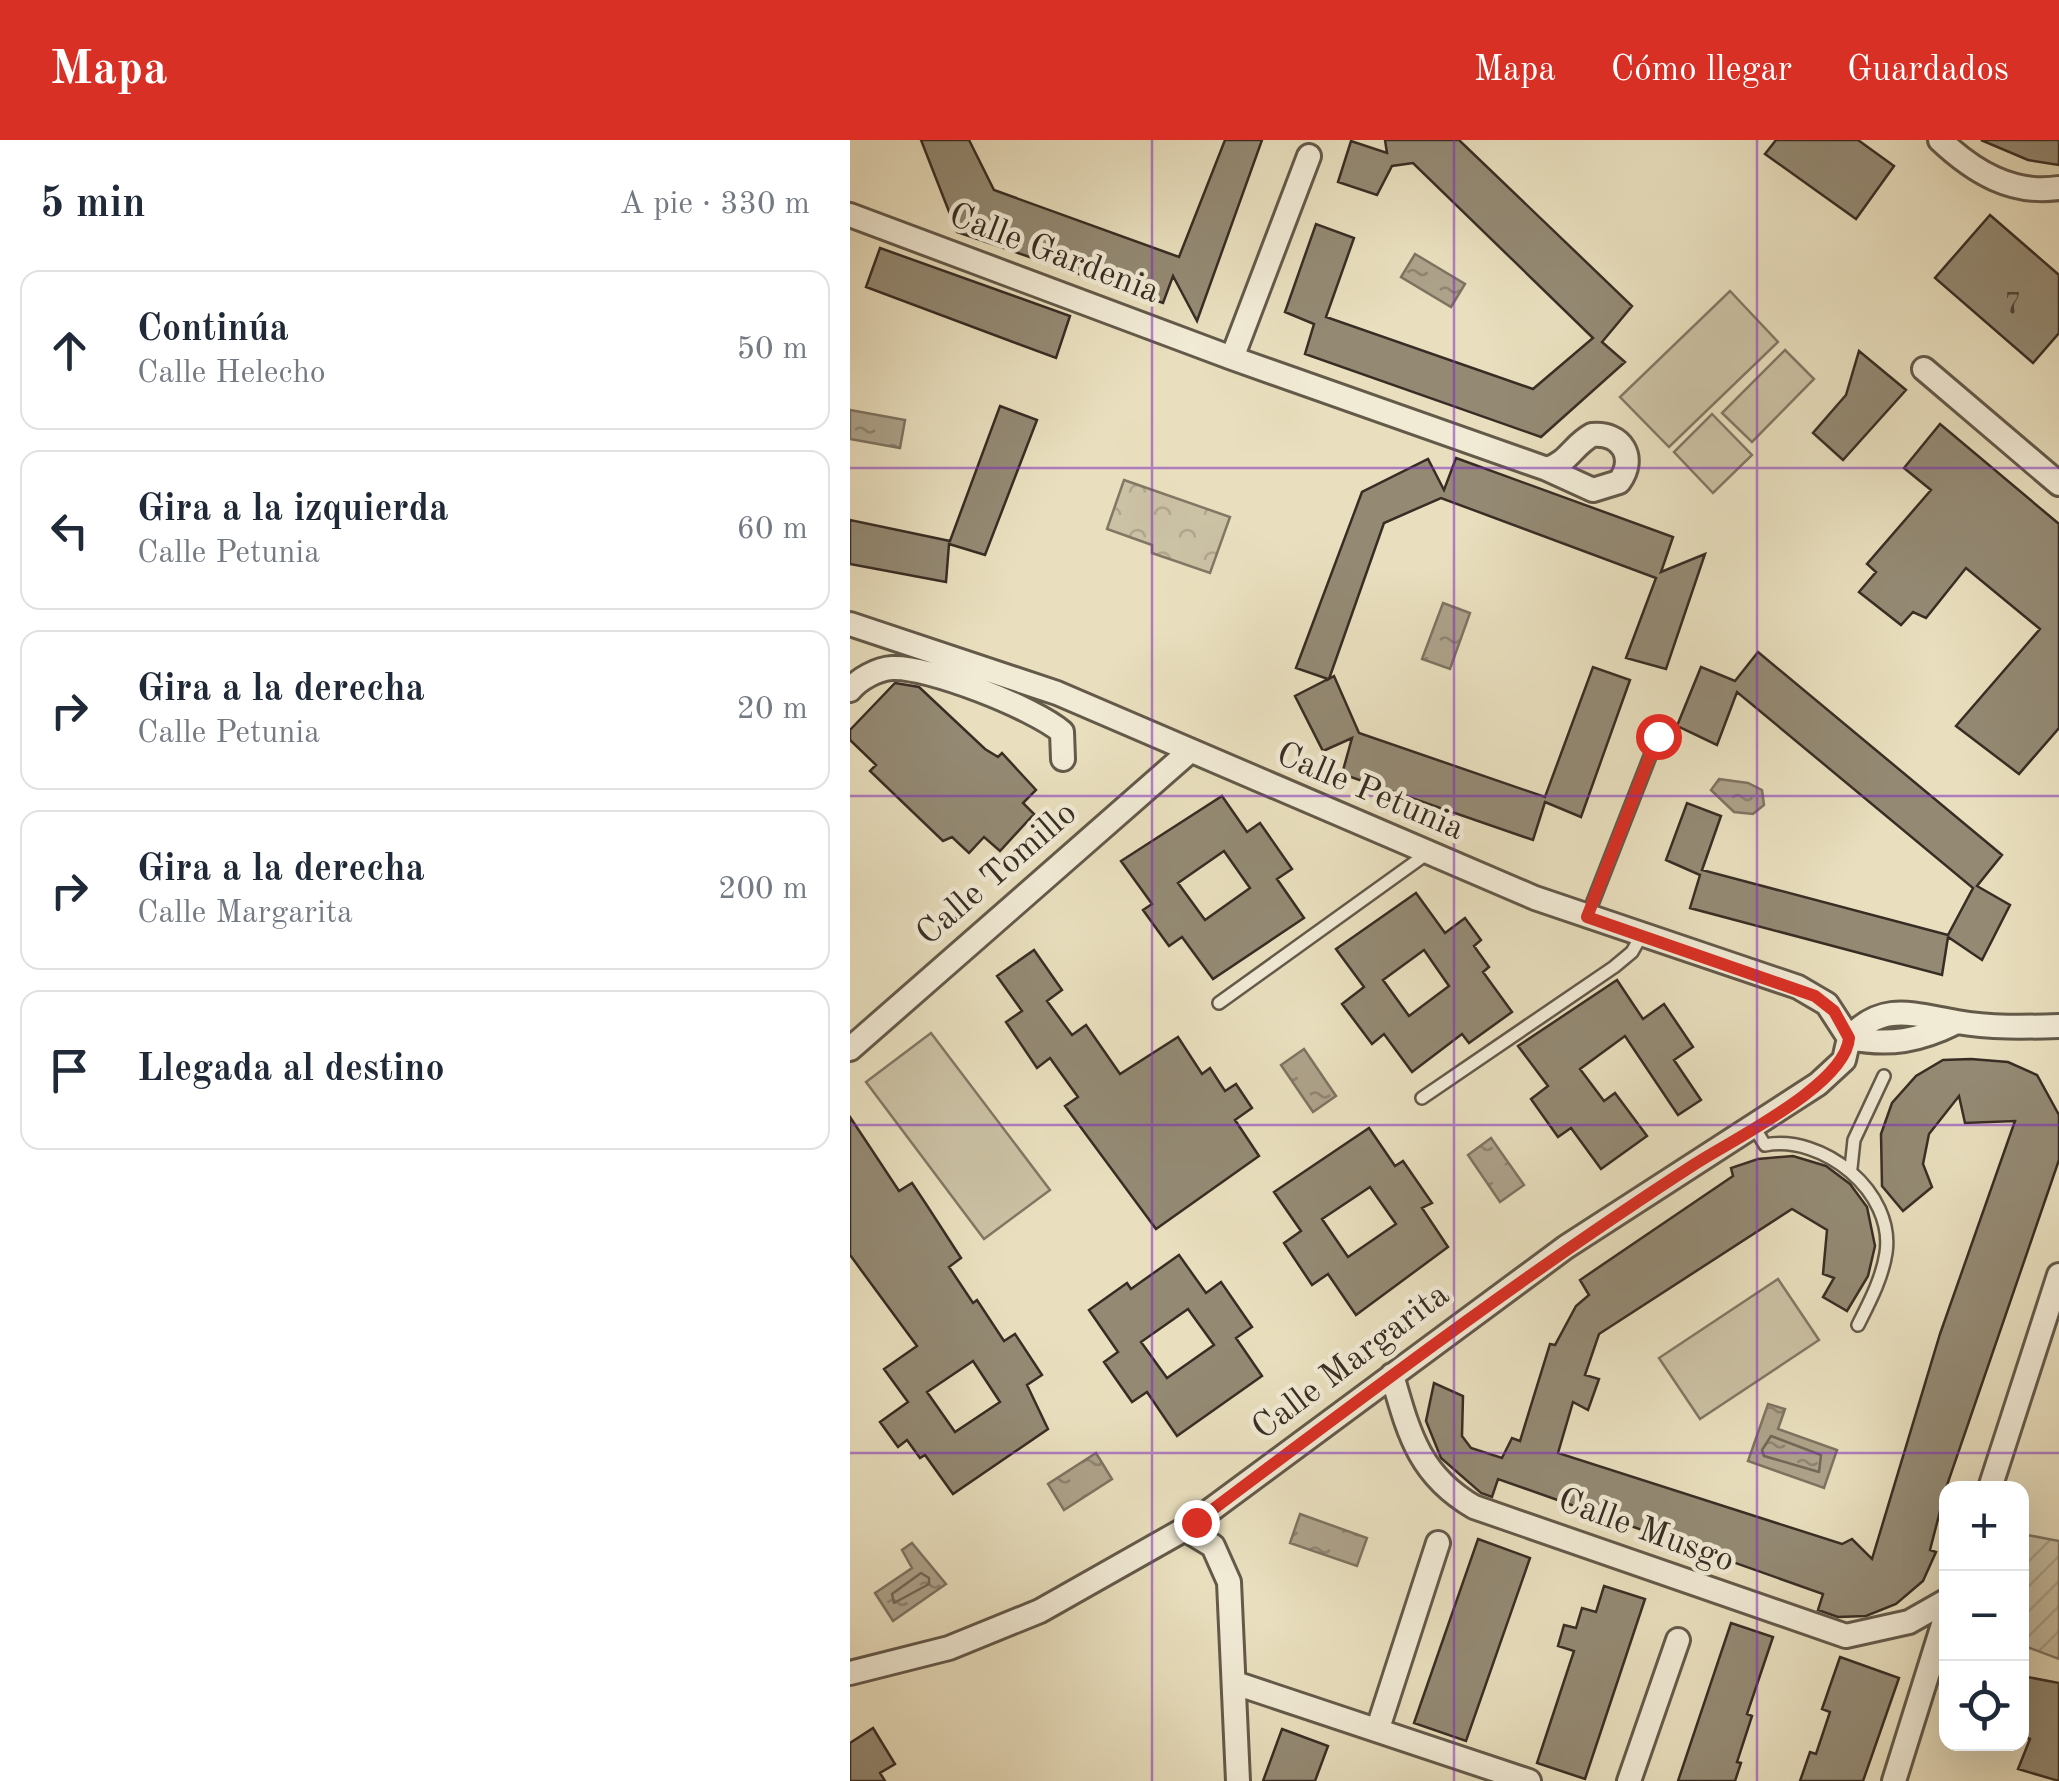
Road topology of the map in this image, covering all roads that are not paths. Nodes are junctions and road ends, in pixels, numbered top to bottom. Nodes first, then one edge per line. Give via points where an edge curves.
1 (1940, 140) edge
2 (1308, 156) dead end
3 (2059, 188) edge
4 (850, 215) edge
5 (1232, 358) junction
6 (1924, 369) dead end
7 (1547, 469) dead end
8 (2059, 484) edge
9 (850, 624) edge
10 (850, 690) edge
11 (1658, 736) dead end
12 (1190, 751) junction
13 (1062, 758) dead end
14 (1425, 854) junction
15 (1587, 917) junction
16 (1641, 936) junction
17 (1219, 1003) dead end
18 (2059, 1026) edge
19 (1849, 1038) junction
20 (850, 1049) edge
21 (1884, 1076) dead end
22 (1422, 1098) dead end
23 (1754, 1126) junction
24 (1851, 1168) junction
25 (2059, 1275) edge
26 (1858, 1325) dead end
27 (1392, 1375) junction
28 (1992, 1481) edge
29 (1185, 1529) junction
30 (1438, 1543) dead end
31 (1939, 1606) edge
32 (1939, 1637) edge
33 (1678, 1640) dead end
34 (850, 1673) edge
35 (1235, 1683) junction
36 (1378, 1728) junction
37 (1238, 1781) edge
38 (1530, 1781) edge
39 (1629, 1781) edge
40 (1894, 1781) edge

1 - 3 street via 1994,180 2032,192
2 - 5 street
4 - 5 street, Calle Gardenia
5 - 7 street, Calle Gardenia
6 - 8 street
9 - 12 street, Calle Petunia via 999,671
10 - 13 street via 895,668 964,686 1046,719 1062,732
11 - 15 lane
12 - 14 street, Calle Petunia
12 - 20 street, Calle Tomillo
14 - 15 street, Calle Petunia
14 - 17 lane
15 - 16 street, Calle Petunia
16 - 19 street, Calle Petunia via 1815,996 1834,1011
16 - 22 lane via 1614,967
18 - 19 street via 1957,1022 1912,1041
19 - 23 street, Calle Margarita via 1834,1072
21 - 24 lane via 1854,1140
23 - 24 lane via 1765,1145 1819,1150
23 - 27 street, Calle Margarita via 1566,1247
24 - 26 lane via 1878,1210 1887,1250
25 - 28 street
27 - 29 street, Calle Margarita
27 - 31 street, Calle Musgo via 1430,1474 1474,1507 1846,1636 1909,1622
29 - 34 street, Calle Margarita via 1040,1611 949,1648
29 - 35 street via 1214,1546 1222,1560
30 - 36 street
32 - 40 street
33 - 39 street
35 - 36 street
35 - 37 street
36 - 38 street

